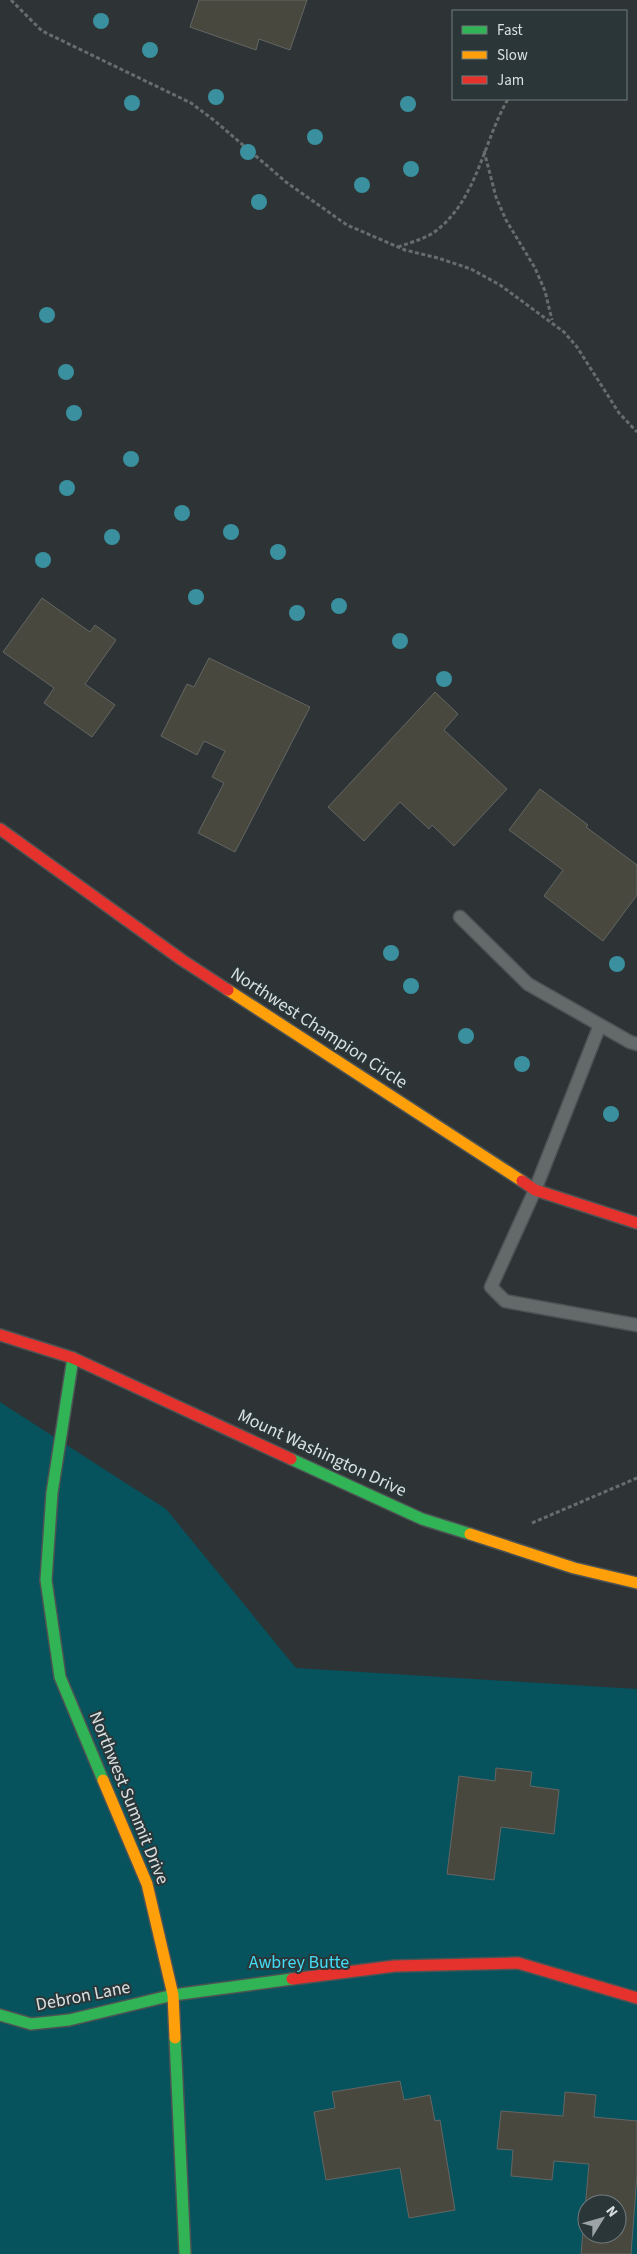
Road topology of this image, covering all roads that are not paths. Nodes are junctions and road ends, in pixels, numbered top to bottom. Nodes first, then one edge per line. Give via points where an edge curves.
1 (0, 829) edge
2 (460, 917) dead end
3 (600, 1025) junction
4 (637, 1044) edge
5 (535, 1190) junction
6 (637, 1223) edge
7 (637, 1325) edge
8 (0, 1335) edge
9 (73, 1358) junction
10 (637, 1583) edge
11 (173, 1995) junction
12 (637, 1998) edge
13 (0, 2015) edge
14 (185, 2254) edge

1 - 5 street, Northwest Champion Circle via 182,960
2 - 3 lane via 528,984
3 - 4 lane
3 - 5 lane
5 - 6 street, Northwest Champion Circle
5 - 7 lane via 491,1287 505,1301
8 - 9 street, Mount Washington Drive
9 - 10 street, Mount Washington Drive via 422,1519 574,1568
9 - 11 street, Northwest Summit Drive via 52,1493 46,1580 60,1677 147,1884
11 - 12 street, Debron Lane via 395,1966 518,1963
11 - 13 street, Debron Lane via 60,2021 31,2024
11 - 14 street, Northwest Summit Drive

